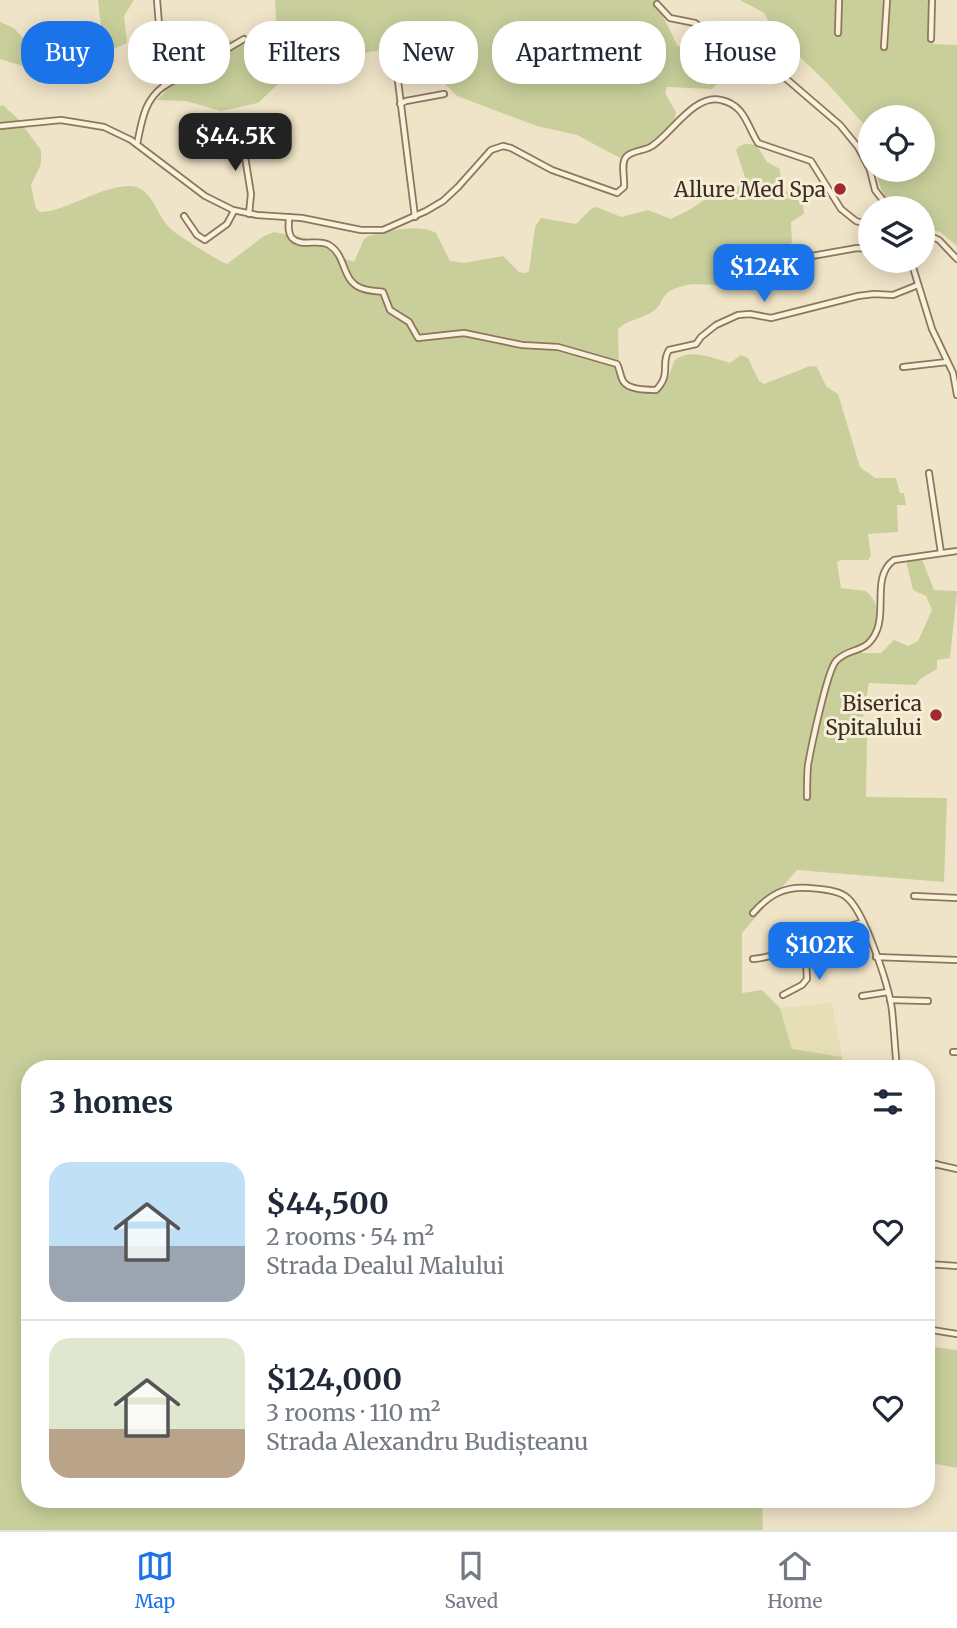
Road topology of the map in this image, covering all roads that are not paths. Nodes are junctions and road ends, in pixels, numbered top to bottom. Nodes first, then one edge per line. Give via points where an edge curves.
1 (157, 0) edge
2 (839, 0) edge
3 (887, 0) edge
4 (932, 0) edge
5 (657, 4) dead end
6 (838, 33) dead end
7 (244, 39) dead end
8 (931, 39) dead end
9 (884, 47) dead end
10 (398, 84) edge
11 (164, 86) junction
12 (444, 94) dead end
13 (400, 104) junction
14 (0, 125) edge
15 (241, 132) dead end
16 (137, 144) junction
17 (858, 147) edge
18 (234, 211) junction
19 (250, 214) junction
20 (184, 216) dead end
21 (289, 217) junction
22 (415, 217) junction
23 (858, 222) edge
24 (935, 238) edge
25 (858, 248) edge
26 (812, 256) dead end
27 (957, 259) edge
28 (914, 273) edge
29 (918, 285) junction
30 (948, 362) junction
31 (903, 367) dead end
32 (955, 373) edge
33 (957, 395) edge
34 (929, 473) dead end
35 (957, 551) edge
36 (941, 553) junction
37 (807, 797) dead end
38 (914, 896) dead end
39 (957, 898) edge
40 (752, 913) dead end
41 (863, 922) junction
42 (805, 944) junction
43 (876, 957) junction
44 (752, 959) dead end
45 (957, 960) edge
46 (888, 992) junction
47 (783, 995) dead end
48 (862, 996) dead end
49 (890, 1000) junction
50 (928, 1001) dead end
51 (896, 1060) edge
52 (936, 1164) edge
53 (957, 1169) edge
54 (935, 1265) edge
55 (957, 1266) edge
56 (935, 1330) edge
57 (957, 1334) edge

1 - 11 street
2 - 6 street
3 - 9 street
4 - 8 street
5 - 17 street via 670,18 695,23 736,53 776,70 840,125
7 - 11 street
10 - 13 street
11 - 16 street via 148,103
12 - 13 street
13 - 22 street
14 - 16 street via 78,121 104,127
15 - 19 street
16 - 18 street via 205,196
18 - 19 street
18 - 20 street via 227,224 205,240
19 - 21 street
21 - 22 street via 369,231
21 - 29 street via 293,239 323,242 333,248 349,281 383,292 390,310 409,321 418,338 464,333 558,347 617,364 623,381 656,390 667,371 667,352 696,344 716,325 738,316 771,318 858,296 893,295
22 - 23 street via 443,201 491,150 503,146 552,170 617,193 624,187 627,156 655,145 690,111 717,99 744,114 758,143 811,161 841,209
24 - 27 street
25 - 26 street
28 - 29 street
29 - 30 street
30 - 31 street
30 - 32 street
32 - 33 street
34 - 36 street
35 - 36 street
36 - 37 street via 892,561 880,593 879,624 872,640 833,665 808,764
38 - 39 street
40 - 41 street via 780,890 817,888 845,896
41 - 42 street
41 - 43 street
42 - 44 street
42 - 47 street via 807,979
43 - 45 street
43 - 46 street
46 - 48 street
46 - 49 street
49 - 50 street
49 - 51 street
52 - 53 street
54 - 55 street
56 - 57 street

